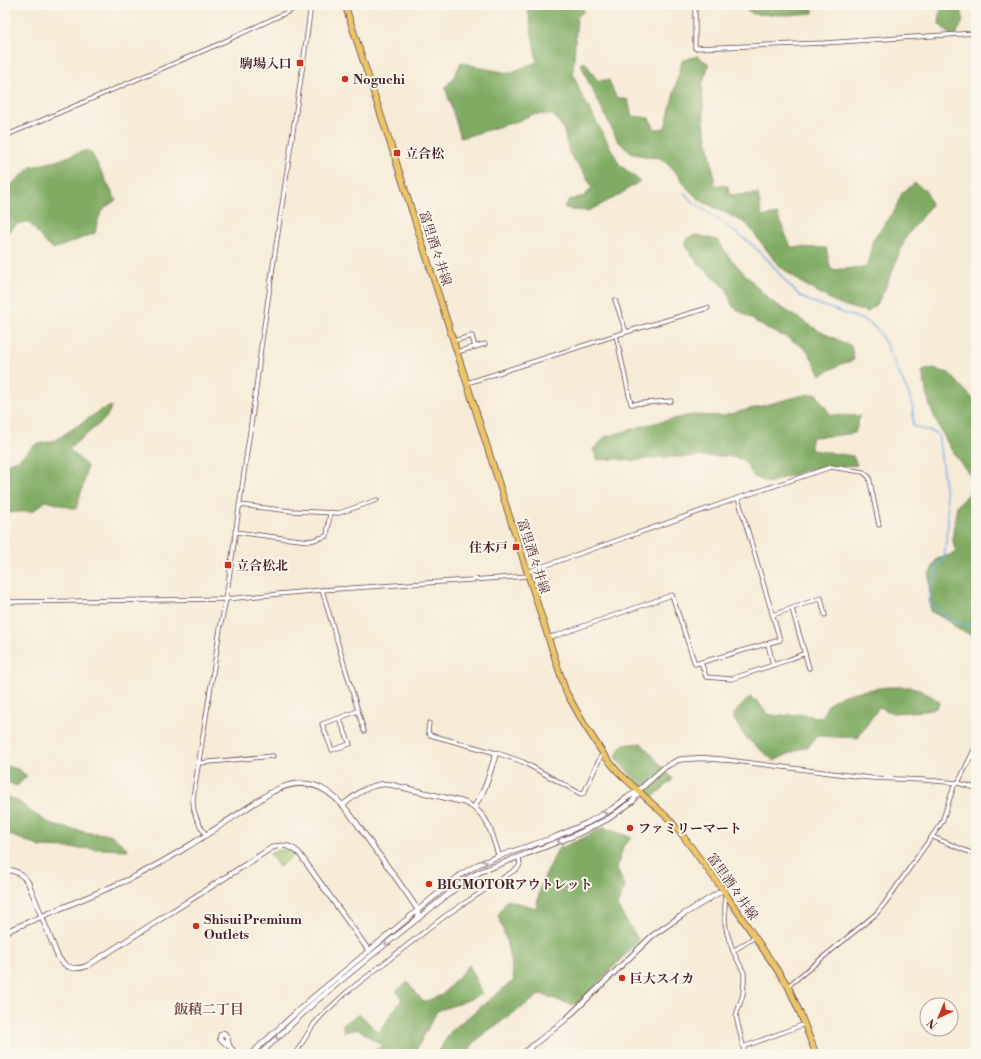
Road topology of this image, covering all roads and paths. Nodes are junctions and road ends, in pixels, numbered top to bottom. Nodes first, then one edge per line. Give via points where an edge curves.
1 (307, 5) edge
2 (310, 5) edge
3 (345, 5) edge
4 (695, 5) edge
5 (976, 33) edge
6 (5, 136) edge
7 (615, 300) dead end
8 (708, 308) dead end
9 (626, 332) junction
10 (616, 335) junction
11 (453, 341) junction
12 (485, 344) dead end
13 (475, 347) junction
14 (457, 352) junction
15 (467, 383) junction
16 (671, 401) dead end
17 (738, 498) junction
18 (376, 500) dead end
19 (239, 505) junction
20 (330, 512) junction
21 (880, 525) dead end
22 (235, 532) junction
23 (528, 574) junction
24 (322, 590) junction
25 (226, 599) junction
26 (5, 602) edge
27 (792, 609) junction
28 (773, 615) junction
29 (825, 615) dead end
30 (548, 637) junction
31 (768, 644) junction
32 (805, 654) junction
33 (701, 662) junction
34 (773, 665) junction
35 (809, 668) dead end
36 (358, 711) junction
37 (339, 718) junction
38 (429, 723) dead end
39 (364, 731) dead end
40 (976, 746) edge
41 (496, 753) junction
42 (604, 755) junction
43 (273, 756) dead end
44 (727, 760) joint
45 (199, 763) junction
46 (957, 783) junction
47 (976, 788) edge
48 (638, 791) junction
49 (343, 805) junction
50 (474, 807) junction
51 (206, 834) junction
52 (933, 836) junction
53 (976, 854) edge
54 (499, 856) junction
55 (519, 857) junction
56 (5, 870) edge
57 (725, 892) junction
58 (432, 906) junction
59 (418, 910) junction
60 (42, 917) junction
61 (418, 918) junction
62 (5, 932) edge
63 (755, 937) junction
64 (369, 951) junction
65 (733, 951) junction
66 (788, 986) junction
67 (805, 1024) junction
68 (229, 1046) dead end
69 (743, 1047) junction
70 (236, 1054) edge
71 (251, 1054) edge
72 (260, 1054) edge
73 (295, 1054) edge
74 (522, 1054) edge
75 (745, 1054) edge
76 (816, 1054) edge

1 - 6 street
2 - 19 street
3 - 11 main road, 富里酒々井線
4 - 5 street via 695,48
7 - 9 street
8 - 9 street
9 - 10 street
10 - 15 street
10 - 16 street via 631,404
11 - 13 street via 472,336
11 - 14 main road, 富里酒々井線
12 - 13 street
13 - 14 street
14 - 15 main road, 富里酒々井線
15 - 23 main road, 富里酒々井線
17 - 21 street via 831,467 863,472 869,477
17 - 23 street
17 - 28 street
18 - 20 street via 339,513
19 - 20 street
19 - 22 street
20 - 22 street via 327,536 310,541
22 - 25 street
23 - 24 street
23 - 30 main road, 富里酒々井線
24 - 25 street
24 - 36 street
25 - 26 street
25 - 45 street
27 - 28 street
27 - 29 street via 821,598
27 - 32 street
28 - 31 street via 780,640
30 - 33 street via 672,595 694,664
30 - 42 main road, 富里酒々井線 via 566,692
31 - 33 street
31 - 34 street
32 - 34 street
32 - 35 street
33 - 34 street via 706,676 731,679
36 - 37 street
36 - 39 street
37 - 37 street via 350,744 332,750 322,724
38 - 41 street via 430,735
40 - 46 street
41 - 42 street via 523,762 580,794 584,793 601,756
41 - 50 street via 488,782
42 - 48 main road, 富里酒々井線
43 - 45 street
44 - 46 street via 871,778
44 - 48 street via 678,760 665,767
45 - 51 street via 193,805 196,817
46 - 47 street
46 - 52 street via 942,822
54 -> 48 street via 587,824
48 -> 55 street via 633,801 608,819
48 - 57 main road, 富里酒々井線 via 669,819
49 - 50 street via 370,786 388,784 464,802
49 - 51 street via 332,794 316,786 303,783 288,784 270,792
49 - 59 street
50 - 54 street via 487,822
51 - 60 street via 148,870
52 - 53 street
52 - 66 street via 876,914
59 -> 54 street via 458,877
55 - 58 street via 470,877
55 - 73 street via 518,868 445,916 338,1000 314,1024
56 - 60 street via 16,871 28,882
57 - 63 main road, 富里酒々井線
57 - 65 street via 725,922
57 - 74 street via 681,916 652,936 565,1020
58 - 59 street
58 - 61 street
59 - 61 street
59 - 64 street
60 - 62 street
60 - 64 street via 61,961 69,967 82,968 273,847 283,845 299,853
61 -> 72 street via 315,1002
63 - 65 street
63 - 66 main road, 富里酒々井線
64 - 71 street
65 - 69 street via 744,973 743,994 736,1016
66 - 67 main road, 富里酒々井線
67 - 69 street
67 - 76 main road, 富里酒々井線
68 - 70 street
69 - 75 street

